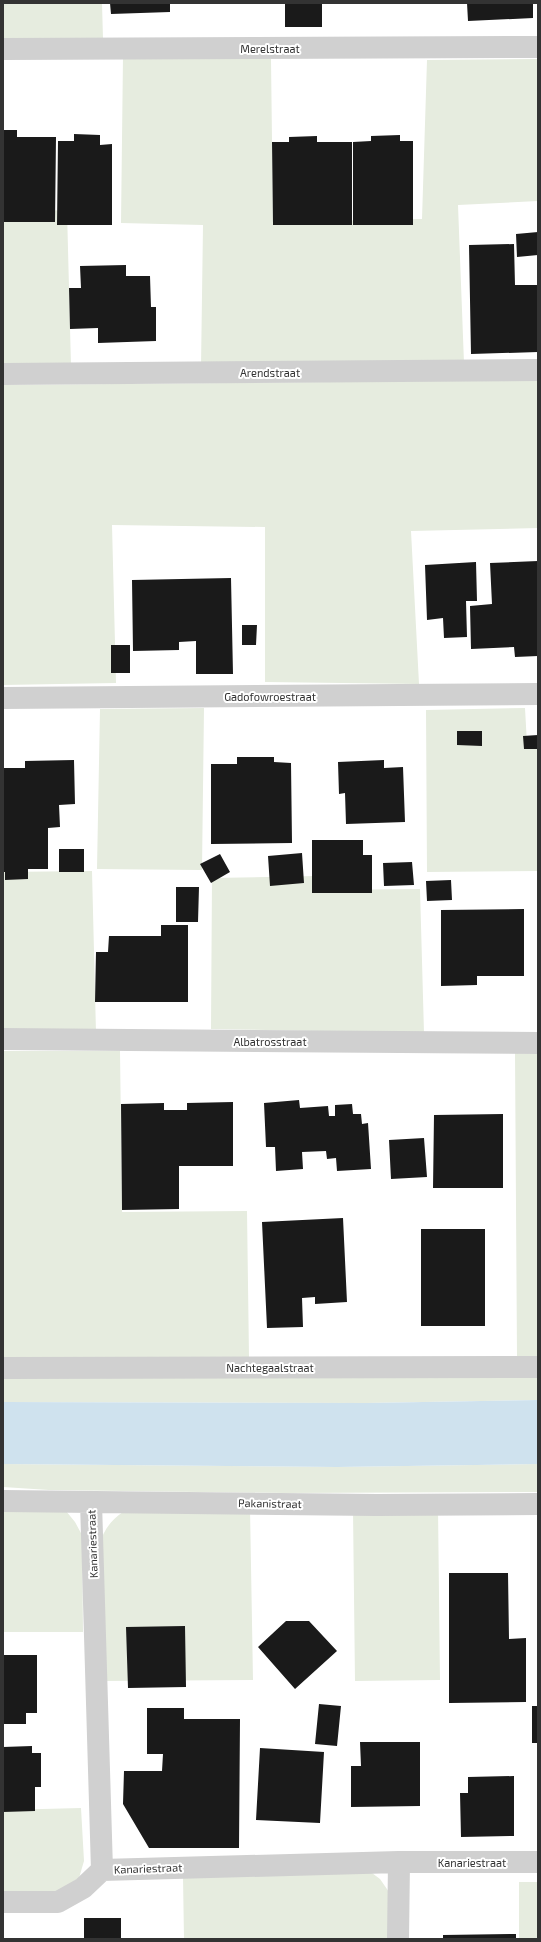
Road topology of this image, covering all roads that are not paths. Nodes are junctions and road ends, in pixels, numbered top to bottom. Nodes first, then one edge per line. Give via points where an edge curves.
1 (538, 47) edge
2 (3, 49) edge
3 (538, 370) edge
4 (3, 374) edge
5 (538, 694) edge
6 (3, 698) edge
7 (3, 1039) edge
8 (538, 1043) edge
9 (538, 1367) edge
10 (3, 1368) edge
11 (3, 1501) edge
12 (91, 1502) junction
13 (538, 1504) edge
14 (398, 1862) junction
15 (538, 1862) edge
16 (102, 1870) junction
17 (3, 1902) edge
18 (398, 1939) edge

1 - 2 street, Merelstraat
3 - 4 street, Arendstraat
5 - 6 street, Gadofowroestraat
7 - 8 street, Albatrosstraat
9 - 10 street, Nachtegaalstraat
11 - 12 street, Pakanistraat
12 - 13 street, Pakanistraat
12 - 16 street, Kanariestraat
14 - 15 street, Kanariestraat
14 - 16 street, Kanariestraat
14 - 18 street
16 - 17 street via 83,1888 58,1902

